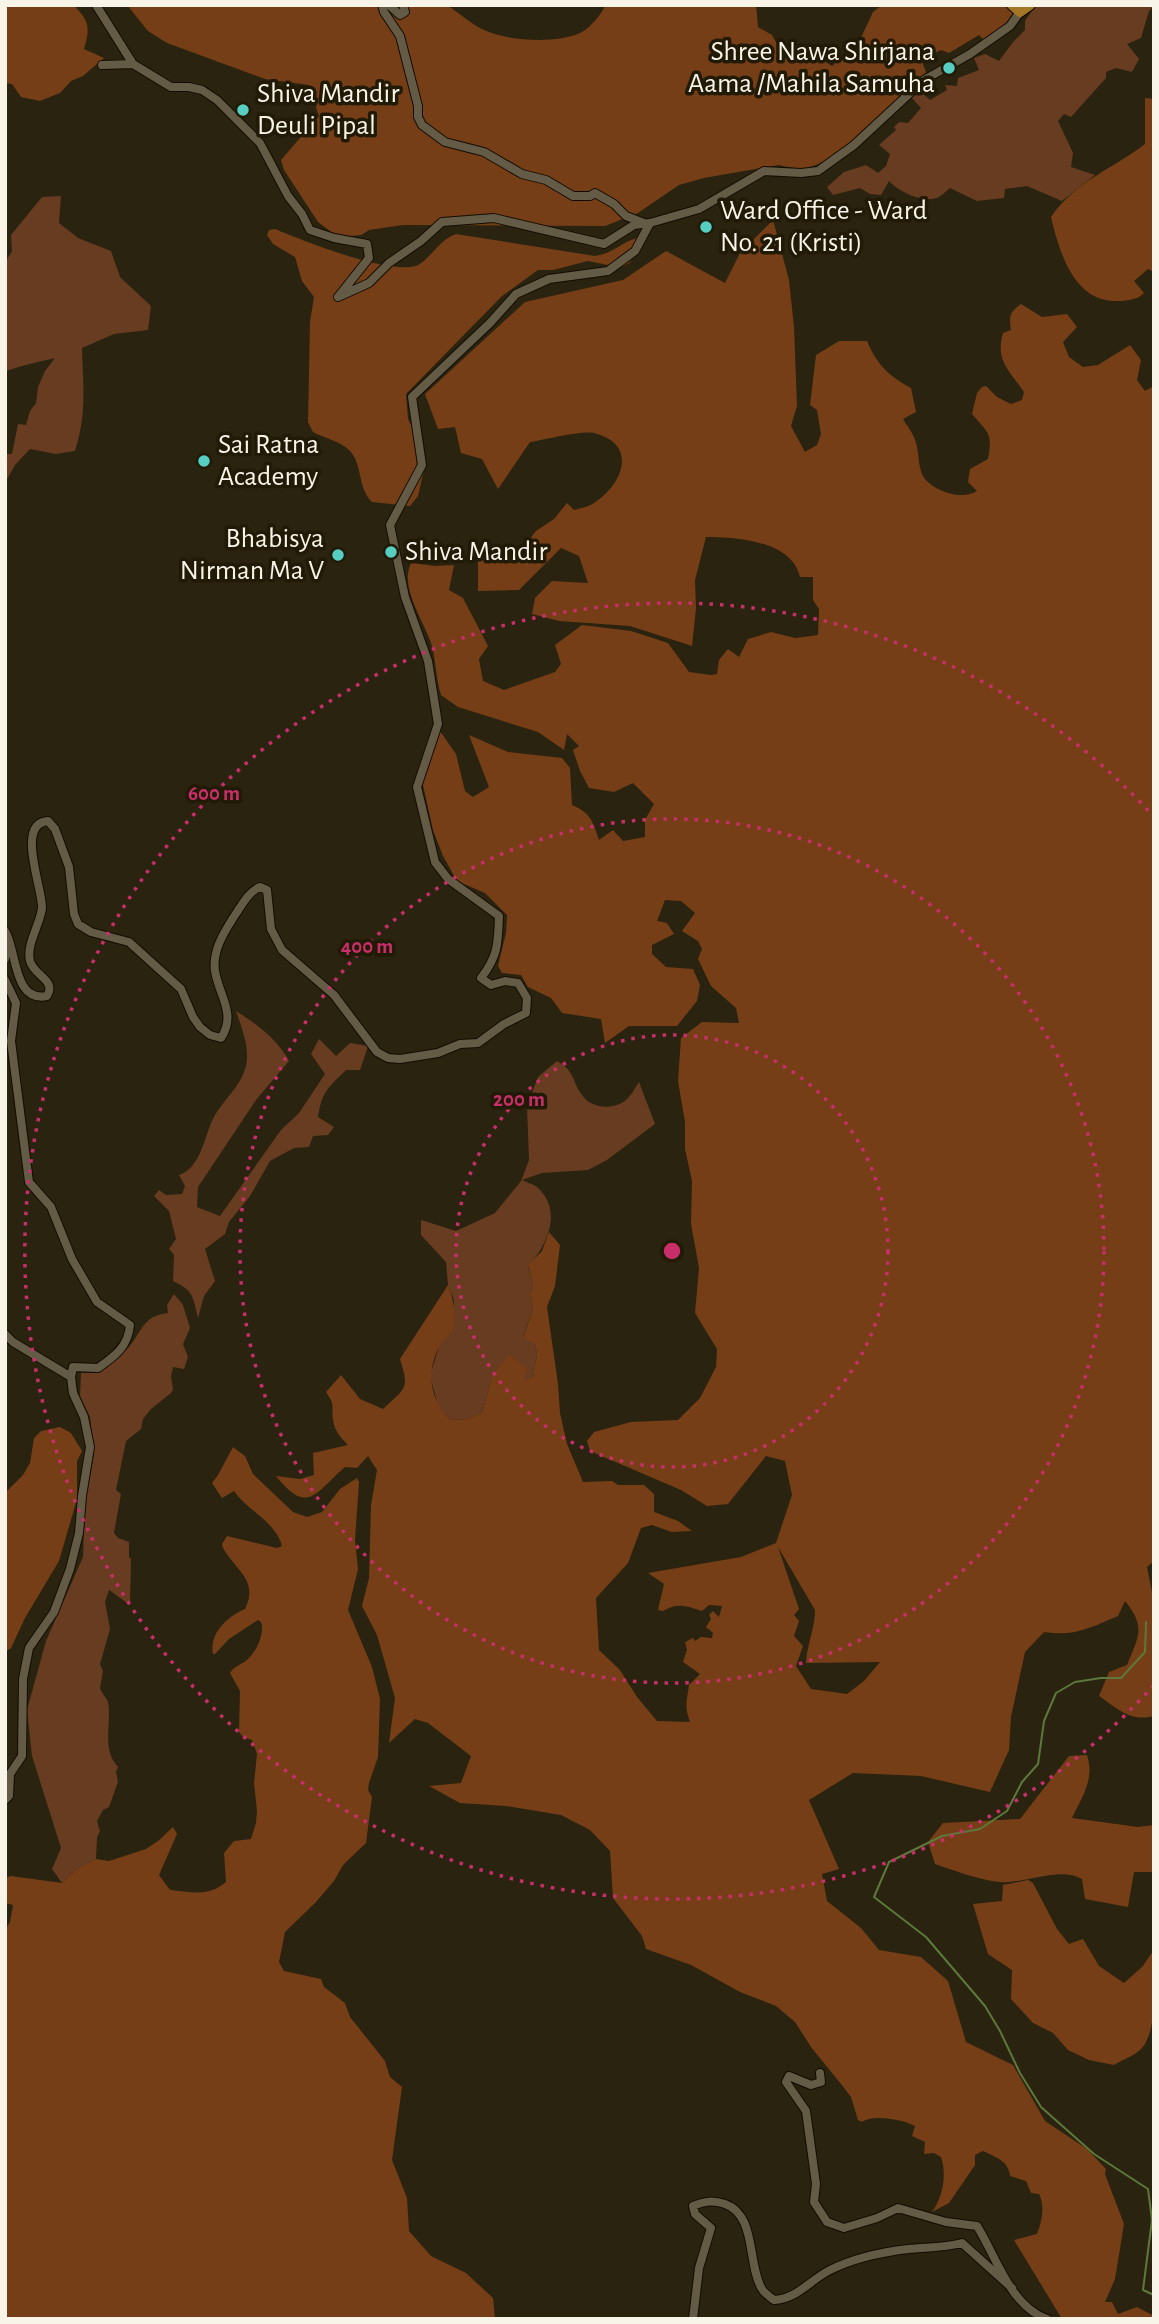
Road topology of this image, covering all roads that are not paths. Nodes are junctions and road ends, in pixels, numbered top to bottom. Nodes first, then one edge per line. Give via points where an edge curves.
1 (96, 5) edge
2 (383, 5) edge
3 (389, 5) edge
4 (403, 5) edge
5 (1031, 5) edge
6 (1016, 9) edge
7 (133, 64) junction
8 (102, 65) dead end
9 (647, 223) junction
10 (6, 932) edge
11 (5, 959) edge
12 (5, 980) edge
13 (5, 1334) edge
14 (71, 1377) junction
15 (5, 1800) edge
16 (820, 2073) dead end
17 (1012, 2288) junction
18 (693, 2319) edge
19 (1047, 2319) edge

1 - 7 street
2 - 9 street via 400,36 422,125 445,142 484,152 573,196 595,193 626,216
3 - 4 street via 400,15 405,12
5 - 6 main road
6 - 9 street via 1010,26 924,80 854,145 818,171 764,172 699,209
7 - 8 street
7 - 9 street via 171,87 202,90 217,100 260,143 310,230 367,244 369,258 338,297 369,283 442,222 494,218 604,244 634,225
9 - 10 street via 635,251 608,271 549,279 516,294 412,397 422,466 390,525 405,597 428,661 438,724 417,788 435,862 448,879 499,916 494,961 481,978 491,985 518,983 527,998 526,1013 478,1043 388,1058 377,1052 334,995 282,950 271,929 267,890 260,887 248,896 220,937 214,968 229,1018 221,1038 214,1037 193,1017 181,989 129,942 91,932 78,923 69,867 48,821 36,825 33,839 32,857 42,902 30,956 33,968 49,983 47,996 33,995 23,986
10 - 11 street
12 - 14 street via 16,1003 11,1041 29,1182 51,1206 72,1259 97,1302 130,1325 121,1352 98,1368 73,1367
13 - 14 street
14 - 15 street via 90,1447 79,1533 54,1612 29,1648 23,1679 22,1756 10,1774
16 - 17 street via 821,2082 811,2085 789,2076 786,2082 806,2111 816,2184 814,2202 827,2222 844,2228 898,2208 977,2226
17 - 18 street via 962,2243 907,2249 853,2262 829,2270 788,2299 774,2300 761,2288 743,2218 733,2207 704,2201 693,2206 710,2228
17 - 19 street via 1034,2314

